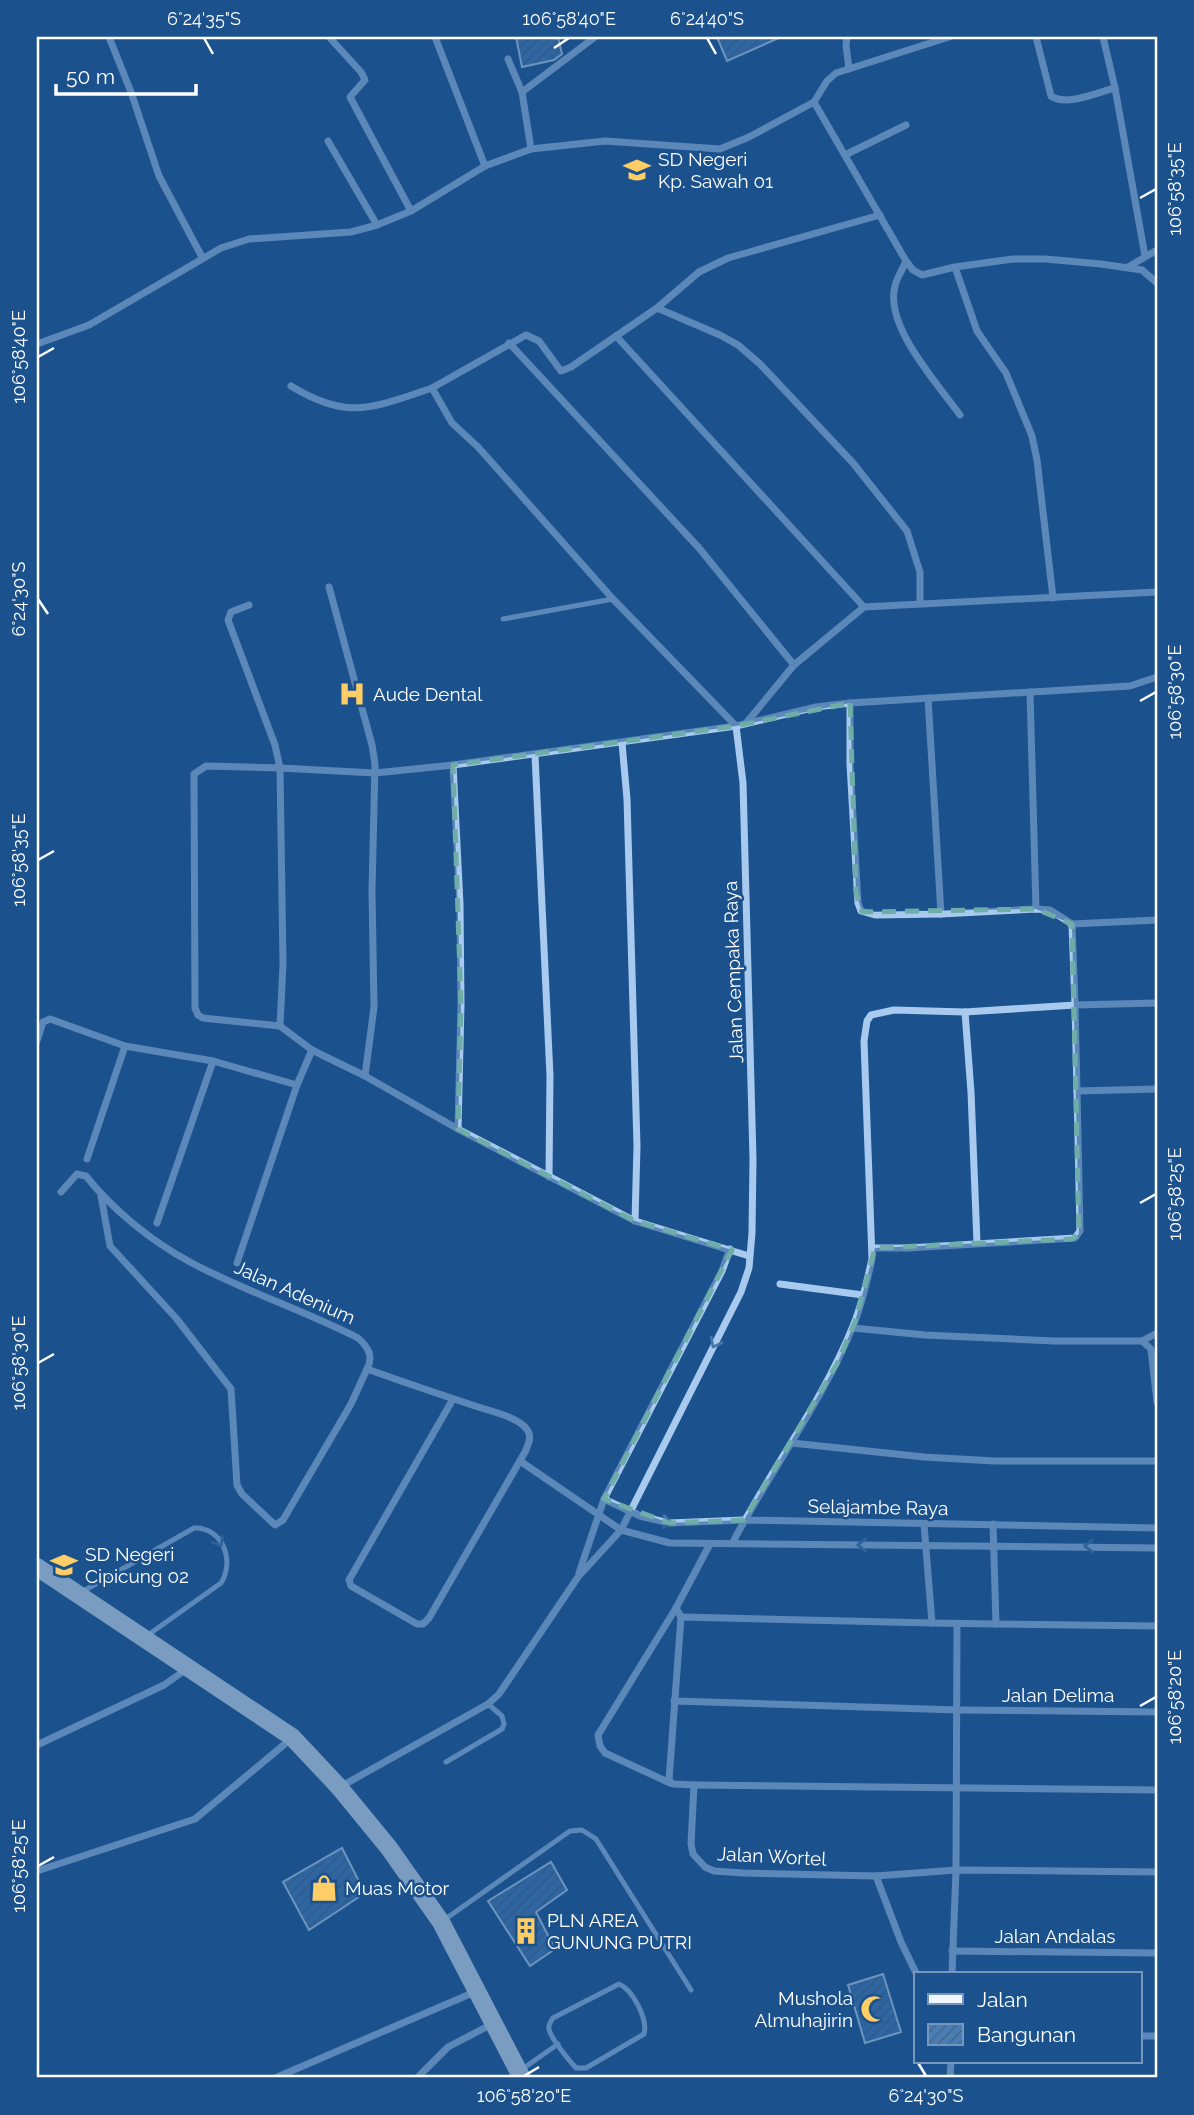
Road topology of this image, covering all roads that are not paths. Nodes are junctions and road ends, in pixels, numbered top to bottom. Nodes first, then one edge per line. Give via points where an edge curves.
1 (109, 37) edge
2 (330, 37) edge
3 (435, 37) edge
4 (595, 37) edge
5 (847, 37) edge
6 (949, 37) edge
7 (1036, 37) edge
8 (1103, 37) edge
9 (508, 59) dead end
10 (849, 69) junction
11 (1115, 88) junction
12 (522, 92) junction
13 (814, 102) junction
14 (906, 125) dead end
15 (328, 142) dead end
16 (531, 149) junction
17 (845, 155) junction
18 (485, 166) junction
19 (411, 211) junction
20 (880, 215) junction
21 (377, 225) junction
22 (1157, 250) edge
23 (1145, 256) junction
24 (202, 257) junction
25 (906, 261) junction
26 (956, 267) junction
27 (1127, 267) junction
28 (1157, 283) edge
29 (657, 308) junction
30 (616, 337) junction
31 (509, 343) junction
32 (37, 344) edge
33 (291, 386) dead end
34 (432, 388) junction
35 (960, 415) dead end
36 (329, 587) dead end
37 (1157, 592) edge
38 (1054, 598) junction
39 (613, 599) junction
40 (920, 603) junction
41 (249, 605) dead end
42 (864, 607) junction
43 (503, 619) dead end
44 (794, 664) junction
45 (1157, 677) edge
46 (1030, 692) junction
47 (928, 698) junction
48 (850, 703) junction
49 (747, 722) junction
50 (736, 726) junction
51 (622, 743) junction
52 (535, 755) junction
53 (280, 765) junction
54 (453, 765) junction
55 (375, 773) junction
56 (1036, 909) junction
57 (941, 914) junction
58 (1157, 920) edge
59 (1072, 924) junction
60 (1157, 1003) edge
61 (1075, 1005) junction
62 (965, 1012) junction
63 (280, 1026) junction
64 (37, 1041) edge
65 (125, 1046) junction
66 (312, 1050) junction
67 (213, 1061) junction
68 (365, 1076) junction
69 (297, 1085) junction
70 (1157, 1089) edge
71 (1077, 1091) junction
72 (458, 1129) junction
73 (88, 1160) dead end
74 (549, 1177) junction
75 (61, 1192) dead end
76 (101, 1195) junction
77 (635, 1221) junction
78 (157, 1223) dead end
79 (976, 1243) junction
80 (872, 1248) junction
81 (730, 1249) junction
82 (749, 1256) junction
83 (237, 1263) dead end
84 (780, 1284) dead end
85 (863, 1295) junction
86 (853, 1328) junction
87 (1157, 1333) edge
88 (1142, 1341) junction
89 (367, 1369) junction
90 (453, 1399) junction
91 (1157, 1402) edge
92 (792, 1443) junction
93 (520, 1461) junction
94 (1157, 1461) edge
95 (604, 1499) junction
96 (630, 1512) junction
97 (598, 1516) junction
98 (744, 1520) junction
99 (924, 1524) junction
100 (993, 1524) junction
101 (1157, 1528) edge
102 (621, 1530) junction
103 (733, 1542) junction
104 (710, 1544) junction
105 (993, 1544) junction
106 (926, 1546) junction
107 (1157, 1548) edge
108 (37, 1567) edge
109 (578, 1577) junction
110 (78, 1595) junction
111 (676, 1608) junction
112 (681, 1617) junction
113 (932, 1623) junction
114 (957, 1624) junction
115 (996, 1624) junction
116 (1157, 1626) edge
117 (145, 1637) junction
118 (188, 1667) junction
119 (674, 1701) junction
120 (488, 1704) junction
121 (958, 1710) junction
122 (1157, 1712) edge
123 (292, 1737) junction
124 (37, 1745) edge
125 (446, 1762) dead end
126 (671, 1783) junction
127 (694, 1785) junction
128 (339, 1787) junction
129 (957, 1789) junction
130 (1157, 1790) edge
131 (957, 1870) junction
132 (37, 1871) edge
133 (1157, 1872) edge
134 (876, 1876) junction
135 (441, 1922) junction
136 (952, 1951) junction
137 (1157, 1953) edge
138 (916, 1972) edge
139 (952, 1972) edge
140 (691, 1990) dead end
141 (477, 1991) junction
142 (494, 2023) junction
143 (558, 2045) junction
144 (520, 2075) edge
145 (275, 2078) edge
146 (417, 2078) edge

1 - 24 street via 159,176
2 - 19 street via 365,80 350,97
3 - 18 street
4 - 12 street
5 - 10 street
6 - 10 street
7 - 11 street via 1051,96 1070,99
8 - 11 street
9 - 12 street
10 - 13 street via 832,76
11 - 23 street
12 - 16 street
13 - 16 street via 720,149 605,141
13 - 17 street
14 - 17 street
15 - 21 street
16 - 18 street
17 - 20 street
18 - 19 street
19 - 21 street
20 - 25 street
20 - 29 street via 728,258 699,272
21 - 24 street via 351,232 249,239
22 - 23 street
23 - 27 street
24 - 32 street via 89,325
25 - 26 street via 922,275
25 - 35 street via 894,287 901,330
26 - 27 street via 1013,259
26 - 38 street via 977,331 1006,373 1032,436
27 - 28 street via 1143,270
29 - 30 street
29 - 40 street via 738,345 853,463 907,531 920,572
30 - 31 street via 561,371 534,337 526,335
30 - 42 street
31 - 34 street
31 - 44 street via 699,548
33 - 34 street via 315,401 356,409
34 - 39 street via 452,422
36 - 55 street via 372,745
37 - 38 street
38 - 40 street
39 - 43 lane
39 - 50 street
40 - 42 street
41 - 53 street via 231,612 228,620
42 - 44 street
44 - 49 street
45 - 46 street via 1130,687
46 - 47 street
46 - 56 street
47 - 48 street
47 - 57 street
48 - 49 street
48 - 57 street via 858,903 862,911 875,915
49 - 50 street
50 - 51 street
50 - 82 street, Jalan Cempaka Raya via 743,783 751,1070 753,1219
51 - 52 street
51 - 77 street via 637,1146
52 - 54 street
52 - 74 street via 550,1076
53 - 55 street
53 - 63 street
53 - 63 street via 206,766 194,774 195,1009 203,1018
54 - 55 street
54 - 72 street via 460,904
55 - 68 street via 374,1007
56 - 57 street
56 - 59 street via 1050,910
58 - 59 street
59 - 61 street
60 - 61 street
61 - 62 street
61 - 71 street
62 - 79 street
62 - 80 street via 894,1010 867,1020
63 - 66 street
64 - 65 street via 43,1022 50,1019
65 - 67 street
65 - 73 street
66 - 68 street
66 - 69 street
67 - 69 street
67 - 78 street
68 - 72 street
69 - 83 street
70 - 71 street
71 - 79 street via 1079,1234 1072,1239
72 - 74 street
74 - 77 street
75 - 76 street, Jalan Adenium via 76,1174 82,1174
76 - 89 street, Jalan Adenium via 189,1262 358,1338 370,1353
76 - 89 street via 110,1246 229,1385 237,1485 275,1525 283,1520
77 - 81 street
79 - 80 street
80 - 85 street
81 - 82 street
81 - 95 street
82 -> 96 street, Jalan Cempaka Raya via 741,1292
84 - 85 street
85 - 86 street
86 - 88 street via 967,1338
86 - 92 street
87 - 88 street
88 - 91 street via 1150,1349
89 - 90 street
90 - 93 street via 523,1425 530,1437
90 - 93 street via 351,1575 351,1586 417,1625 423,1624
92 - 94 street via 995,1461
92 - 98 street
93 - 97 street
95 - 96 street, Selajambe Raya
95 - 97 street
96 -> 98 street, Selajambe Raya via 669,1523
96 - 102 street, Jalan Cempaka Raya
97 - 102 street
97 - 109 street
98 - 99 street, Selajambe Raya
98 - 103 street
99 - 100 street, Selajambe Raya
99 - 106 street
100 - 101 street, Selajambe Raya
100 - 105 street
102 - 104 street via 670,1543
102 - 109 street, Jalan Cempaka Raya
103 - 104 street
106 -> 103 street
104 - 111 street
105 - 106 street
107 -> 105 street
105 - 115 street
106 - 113 street
108 - 110 main road
109 - 120 street
110 - 117 main road
110 -> 117 lane via 194,1528 207,1528 224,1547 226,1575
111 - 112 street
111 - 126 street via 598,1735 605,1753
112 - 113 street
112 - 119 street
113 - 114 street
114 - 115 street
114 - 121 street
115 - 116 street
117 - 118 main road
118 - 123 main road
118 - 124 street via 164,1685
119 - 121 street, Jalan Delima
119 - 126 street
120 - 125 lane via 502,1716 502,1729
120 - 128 street
121 - 122 street, Jalan Delima
121 - 129 street
123 - 128 main road
123 - 132 street via 195,1819
126 - 127 street
127 - 129 street
127 - 134 street, Jalan Wortel via 691,1844 705,1867 743,1873
128 - 135 main road
129 - 130 street
129 - 131 street
131 - 133 street, Jalan Wortel
131 - 134 street, Jalan Wortel
131 - 136 street
134 - 138 street
135 - 140 lane via 570,1831 582,1830 596,1839
135 - 141 main road
136 - 137 street, Jalan Andalas
136 - 139 street
141 - 142 main road
141 - 145 street
142 - 144 main road
142 - 146 street via 448,2047
143 - 143 lane via 549,2029 554,2018 619,1984 628,1989 646,2026 644,2034 586,2068 576,2068
143 - 144 lane

